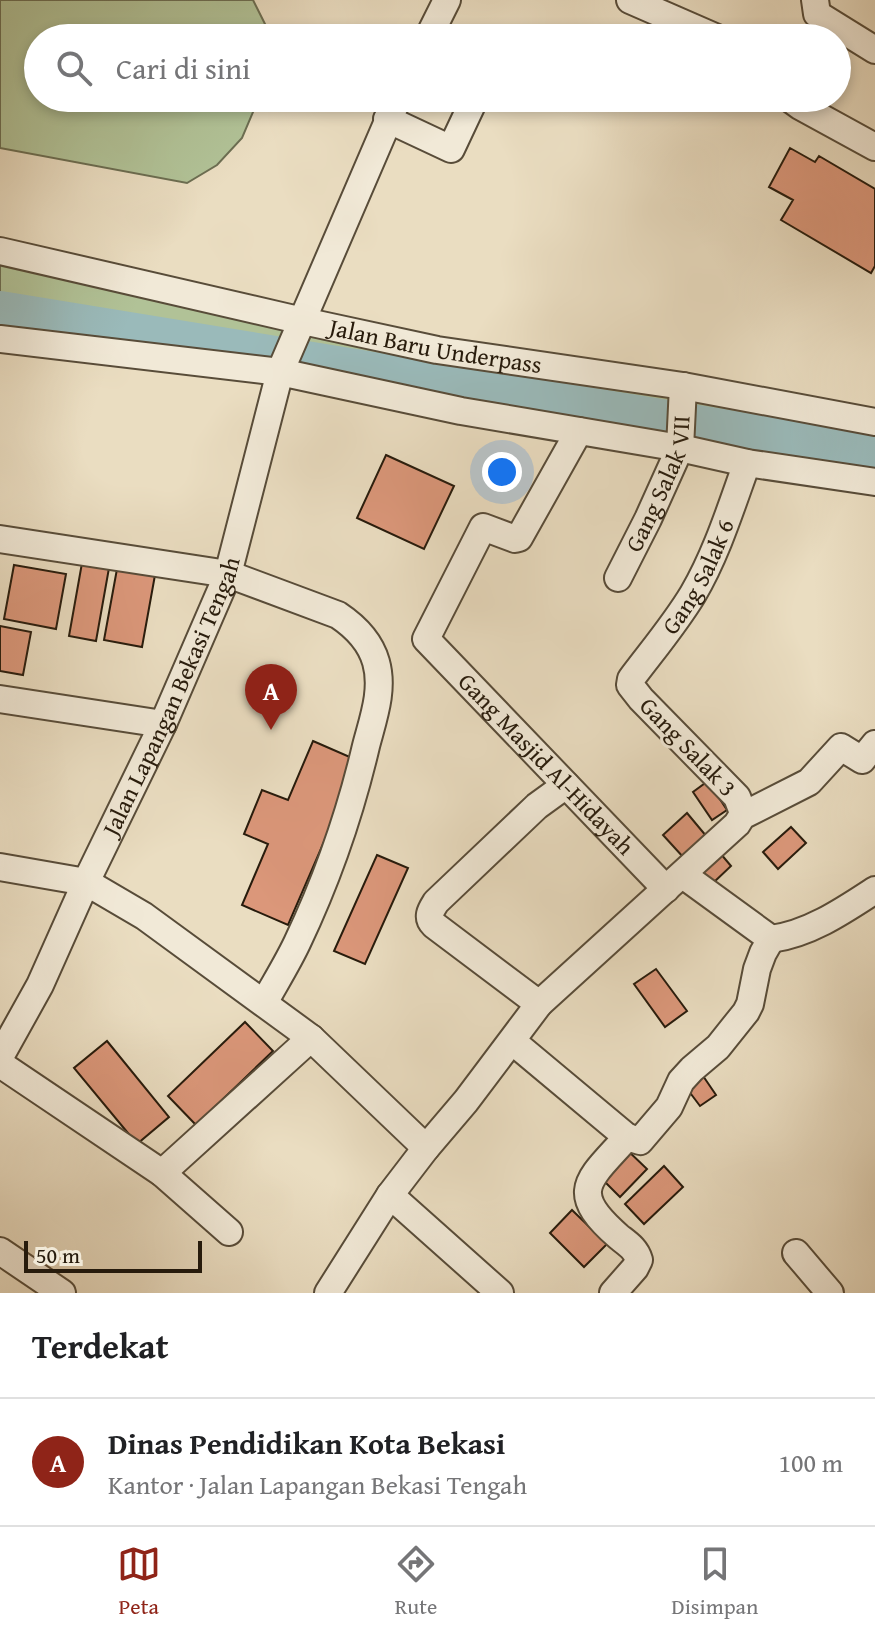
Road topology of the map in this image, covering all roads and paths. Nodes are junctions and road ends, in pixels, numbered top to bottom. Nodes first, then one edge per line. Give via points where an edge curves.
1 (447, 0) edge
2 (630, 0) edge
3 (435, 24) edge
4 (685, 24) edge
5 (851, 37) edge
6 (875, 50) edge
7 (391, 112) edge
8 (399, 112) edge
9 (468, 112) edge
10 (811, 112) edge
11 (875, 147) edge
12 (0, 251) edge
13 (303, 321) junction
14 (0, 339) edge
15 (280, 372) junction
16 (683, 395) junction
17 (875, 422) edge
18 (579, 431) junction
19 (681, 442) junction
20 (747, 463) junction
21 (875, 482) edge
22 (0, 539) edge
23 (228, 574) junction
24 (618, 578) dead end
25 (631, 679) joint
26 (0, 699) edge
27 (163, 724) junction
28 (875, 744) edge
29 (566, 785) junction
30 (742, 816) junction
31 (0, 867) edge
32 (86, 882) junction
33 (674, 882) junction
34 (875, 890) edge
35 (771, 939) junction
36 (264, 1003) junction
37 (539, 1004) junction
38 (311, 1038) junction
39 (512, 1041) junction
40 (0, 1057) edge
41 (0, 1064) edge
42 (627, 1137) junction
43 (426, 1148) junction
44 (162, 1173) junction
45 (390, 1195) junction
46 (229, 1232) dead end
47 (0, 1251) edge
48 (796, 1253) dead end
49 (62, 1293) edge
50 (328, 1293) edge
51 (500, 1293) edge
52 (613, 1293) edge
53 (830, 1293) edge

1 - 3 street
2 - 4 street
5 - 6 street
7 - 13 street, Jalan Lapangan Bekasi Tengah
8 - 9 street via 451,149
10 - 11 street
12 - 13 street, Jalan Baru Underpass
13 - 15 street, Jalan Lapangan Bekasi Tengah
13 - 16 street, Jalan Baru Underpass
14 - 15 street
15 - 18 street
15 - 23 street, Jalan Lapangan Bekasi Tengah
16 - 17 street, Jalan Baru Underpass
16 - 19 street, Gang Salak VII
18 - 19 street
18 - 29 street, Gang Masjid Al-Hidayah via 519,538 480,530 426,639
19 - 20 street
19 - 24 street, Gang Salak VII
20 - 21 street
20 - 25 street, Gang Salak 6 via 693,594
22 - 23 street
23 - 27 street, Jalan Lapangan Bekasi Tengah
23 - 36 street via 351,623 370,646 378,680 378,699 335,853 296,945
25 - 30 street, Gang Salak 3 via 641,699 737,797
26 - 27 street
27 - 32 street, Jalan Lapangan Bekasi Tengah
28 - 30 street via 862,760 841,747 809,782
29 - 33 street, Gang Masjid Al-Hidayah
29 - 37 street via 537,806 430,913 434,925
30 - 33 street
31 - 32 street
32 - 36 street via 144,916
32 - 40 street, Jalan Lapangan Bekasi Tengah via 40,985
33 - 35 street, Gang Masjid Al-Hidayah
33 - 37 street
34 - 35 street via 810,928
35 - 42 street via 746,1012 681,1081 669,1107 640,1141
36 - 38 street
37 - 39 street
38 - 43 street
38 - 44 street
39 - 42 street
39 - 43 street
41 - 44 street
42 - 52 street via 587,1188 588,1200 639,1260
43 - 45 street
44 - 46 street
45 - 50 street
45 - 51 street
47 - 49 street
48 - 53 street

